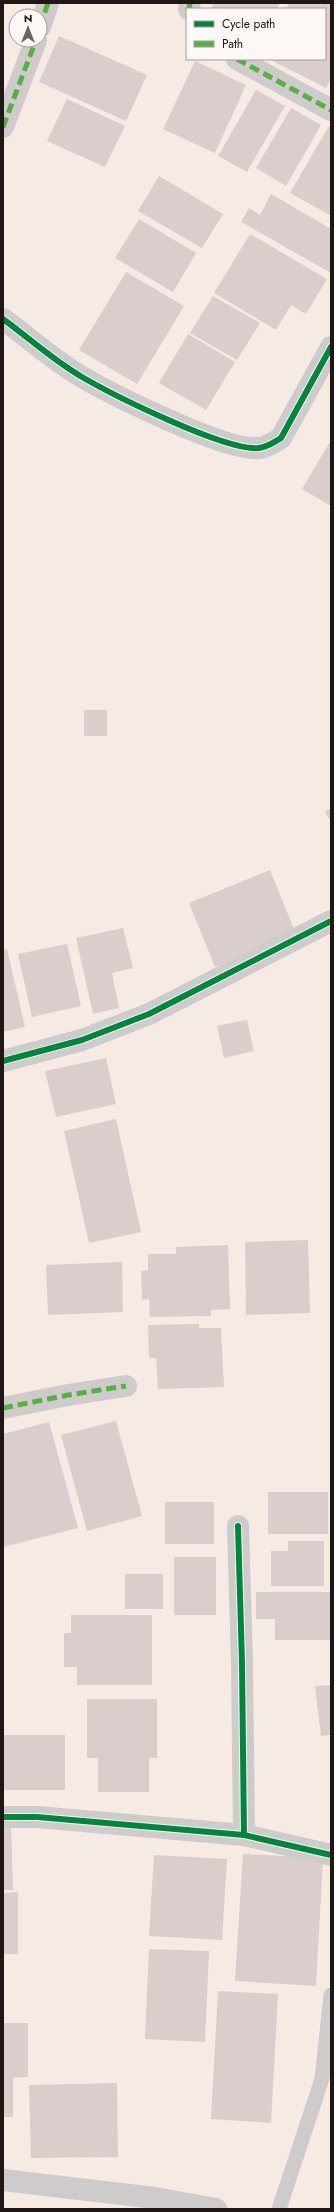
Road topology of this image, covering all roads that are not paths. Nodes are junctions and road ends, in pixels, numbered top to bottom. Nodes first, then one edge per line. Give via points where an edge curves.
1 (33, 48) edge
2 (239, 60) edge
3 (331, 110) edge
4 (3, 127) edge
5 (3, 319) edge
6 (331, 347) edge
7 (331, 921) edge
8 (3, 1061) edge
9 (126, 1386) dead end
10 (3, 1408) edge
11 (238, 1526) dead end
12 (3, 1818) edge
13 (244, 1835) junction
14 (331, 1855) edge
15 (331, 1995) edge
16 (3, 2180) edge
17 (216, 2209) edge
18 (279, 2209) edge

1 - 4 street
2 - 3 street
5 - 6 street via 81,377 160,416 227,443 247,448 260,448 281,438
7 - 8 street via 149,1014 82,1040
9 - 10 street
11 - 13 street
12 - 13 street via 37,1817
13 - 14 street
15 - 18 lane via 322,2079
16 - 17 street via 155,2198

